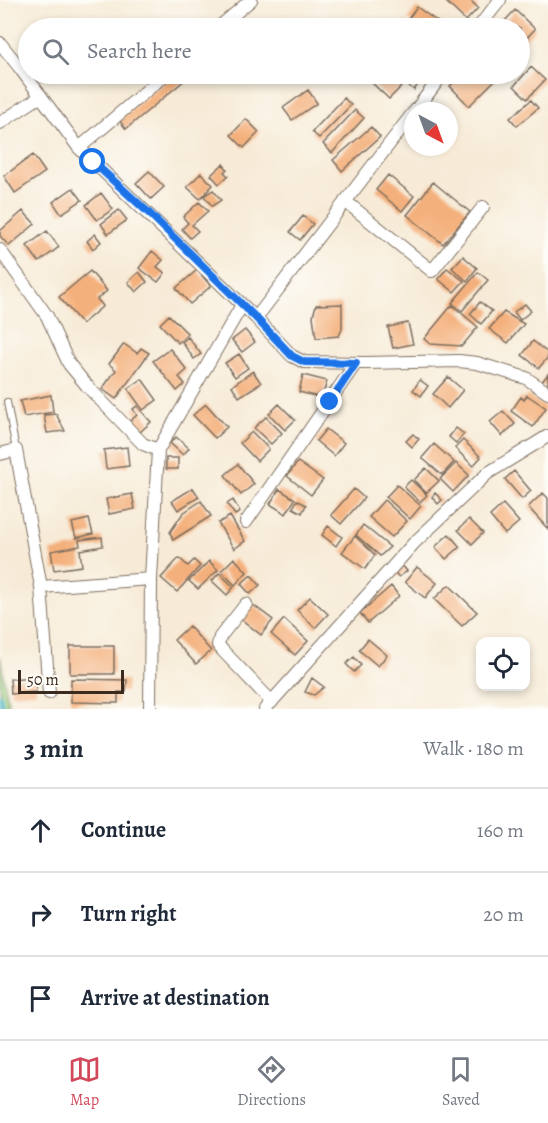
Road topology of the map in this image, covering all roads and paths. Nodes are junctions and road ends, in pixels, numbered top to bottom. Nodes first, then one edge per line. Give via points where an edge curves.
1 (251, 0) edge
2 (500, 0) edge
3 (230, 18) edge
4 (486, 18) edge
5 (0, 43) edge
6 (18, 66) edge
7 (32, 84) edge
8 (154, 84) edge
9 (435, 84) edge
10 (41, 96) junction
11 (422, 102) edge
12 (0, 123) edge
13 (404, 125) edge
14 (79, 148) junction
15 (345, 201) junction
16 (483, 207) dead end
17 (0, 250) edge
18 (242, 305) junction
19 (256, 318) junction
20 (356, 363) junction
21 (548, 393) edge
22 (7, 402) dead end
23 (548, 436) edge
24 (16, 450) junction
25 (158, 450) junction
26 (0, 454) edge
27 (246, 522) dead end
28 (151, 579) junction
29 (41, 587) junction
30 (246, 604) dead end
31 (49, 693) dead end
32 (268, 706) edge
33 (150, 709) edge

1 - 3 street
2 - 4 street
5 - 6 street
7 - 10 street
8 - 14 street
9 - 11 street
10 - 12 street
10 - 14 street
13 - 15 street
14 - 18 street
15 - 16 street via 432,271
15 - 19 street
17 - 25 street via 47,316 69,364 143,444
18 - 19 street
18 - 25 street
19 - 20 street via 292,356 304,362
20 - 21 street via 477,363 526,378
20 - 27 street
22 - 24 lane
23 - 32 street via 488,473 422,535
24 - 26 street
24 - 29 street
25 - 28 street
28 - 29 street
28 - 33 street
29 - 31 street
30 - 32 street via 218,645

